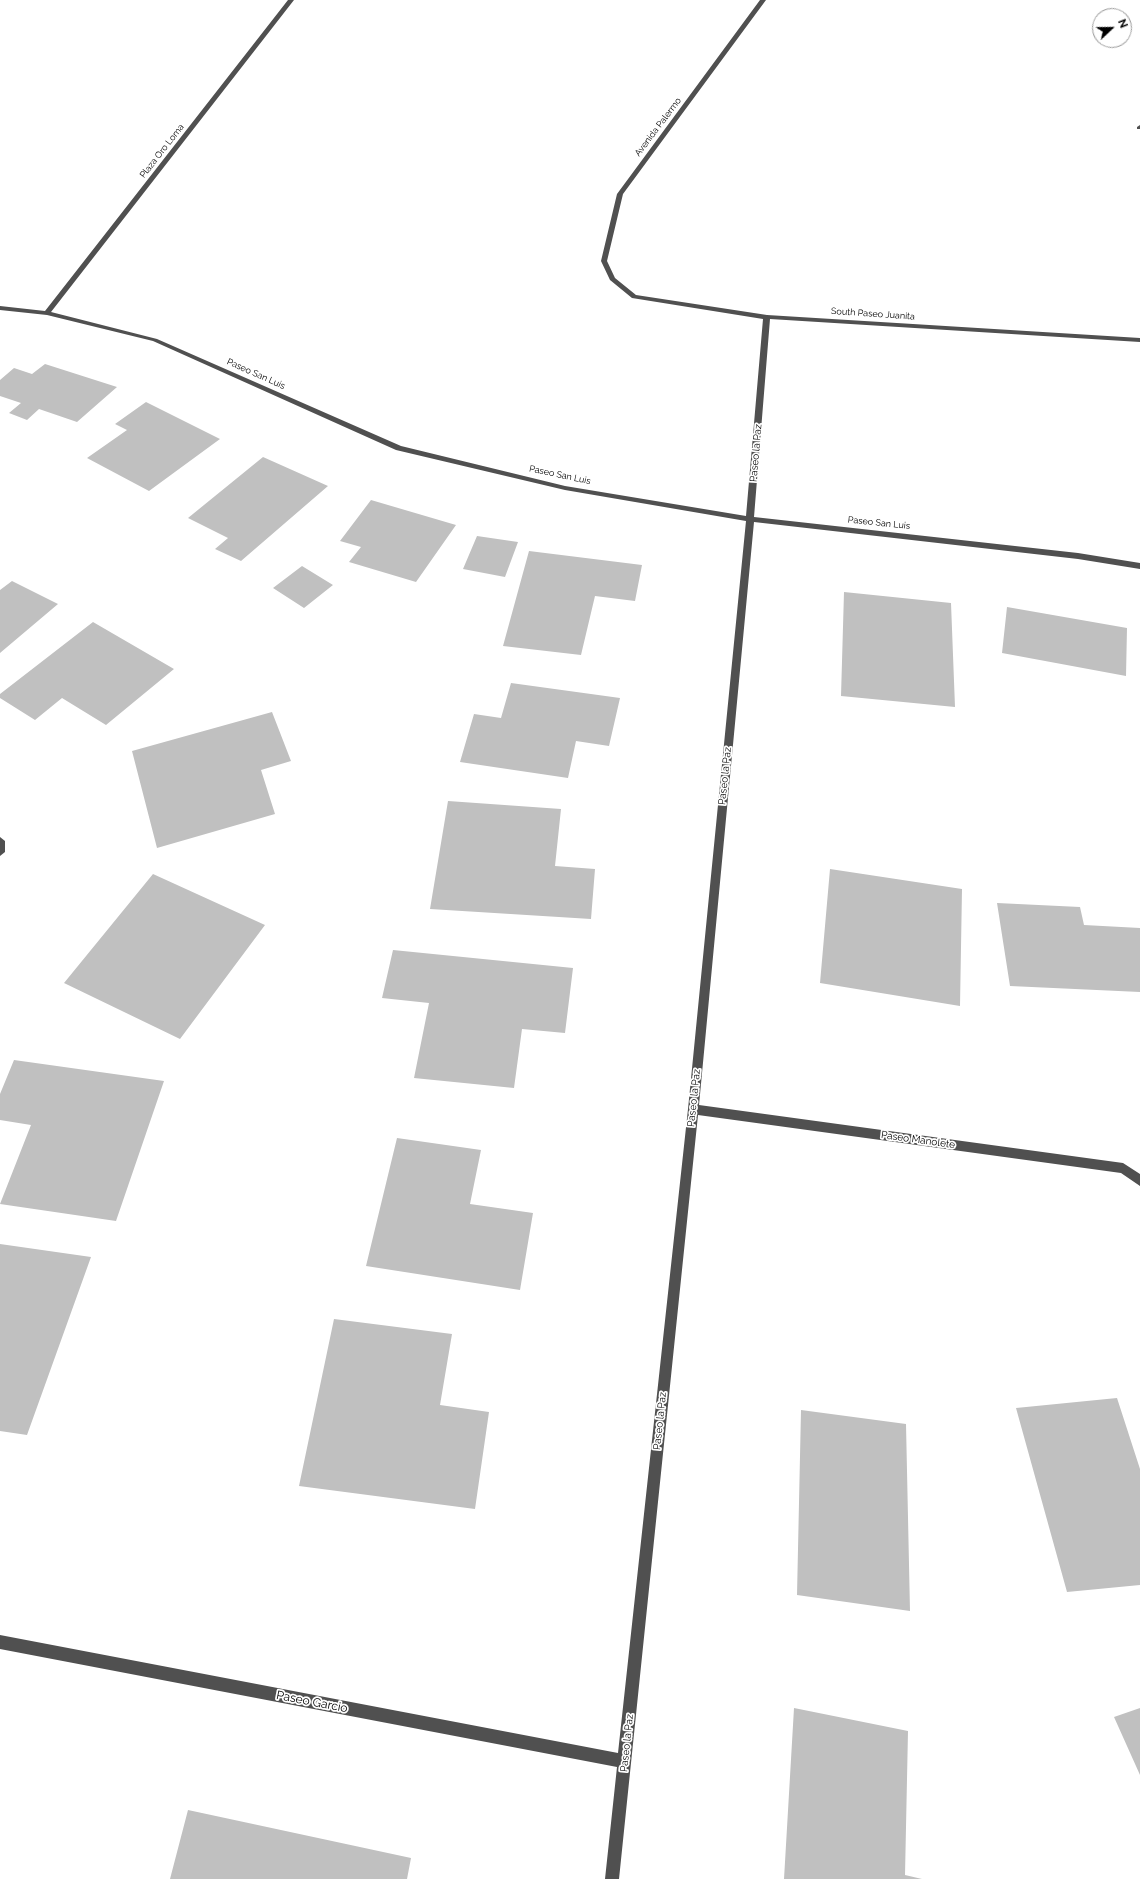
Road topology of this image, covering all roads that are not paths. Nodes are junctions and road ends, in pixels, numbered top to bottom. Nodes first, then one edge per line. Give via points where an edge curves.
1 (291, 0) edge
2 (763, 0) edge
3 (612, 279) joint
4 (0, 308) edge
5 (47, 313) junction
6 (767, 317) junction
7 (1140, 340) edge
8 (750, 519) junction
9 (1140, 566) edge
10 (0, 841) edge
11 (0, 852) edge
12 (693, 1109) junction
13 (1140, 1181) edge
14 (0, 1642) edge
15 (625, 1762) junction
16 (612, 1879) edge

1 - 5 street, Plaza Oro Loma
2 - 3 street, Avenida Palermo via 620,194 604,261
3 - 6 street, South Paseo Juanita via 634,296
4 - 5 street, Paseo San Luis
5 - 8 street, Paseo San Luis via 155,340 399,448 565,488
6 - 7 street, South Paseo Juanita
6 - 8 street, Paseo la Paz
8 - 9 street, Paseo San Luis via 1078,556
8 - 12 street, Paseo la Paz
10 - 11 street
12 - 13 street, Paseo Manolete via 1123,1168
12 - 15 street, Paseo la Paz
14 - 15 street, Paseo Garcio
15 - 16 street, Paseo la Paz

